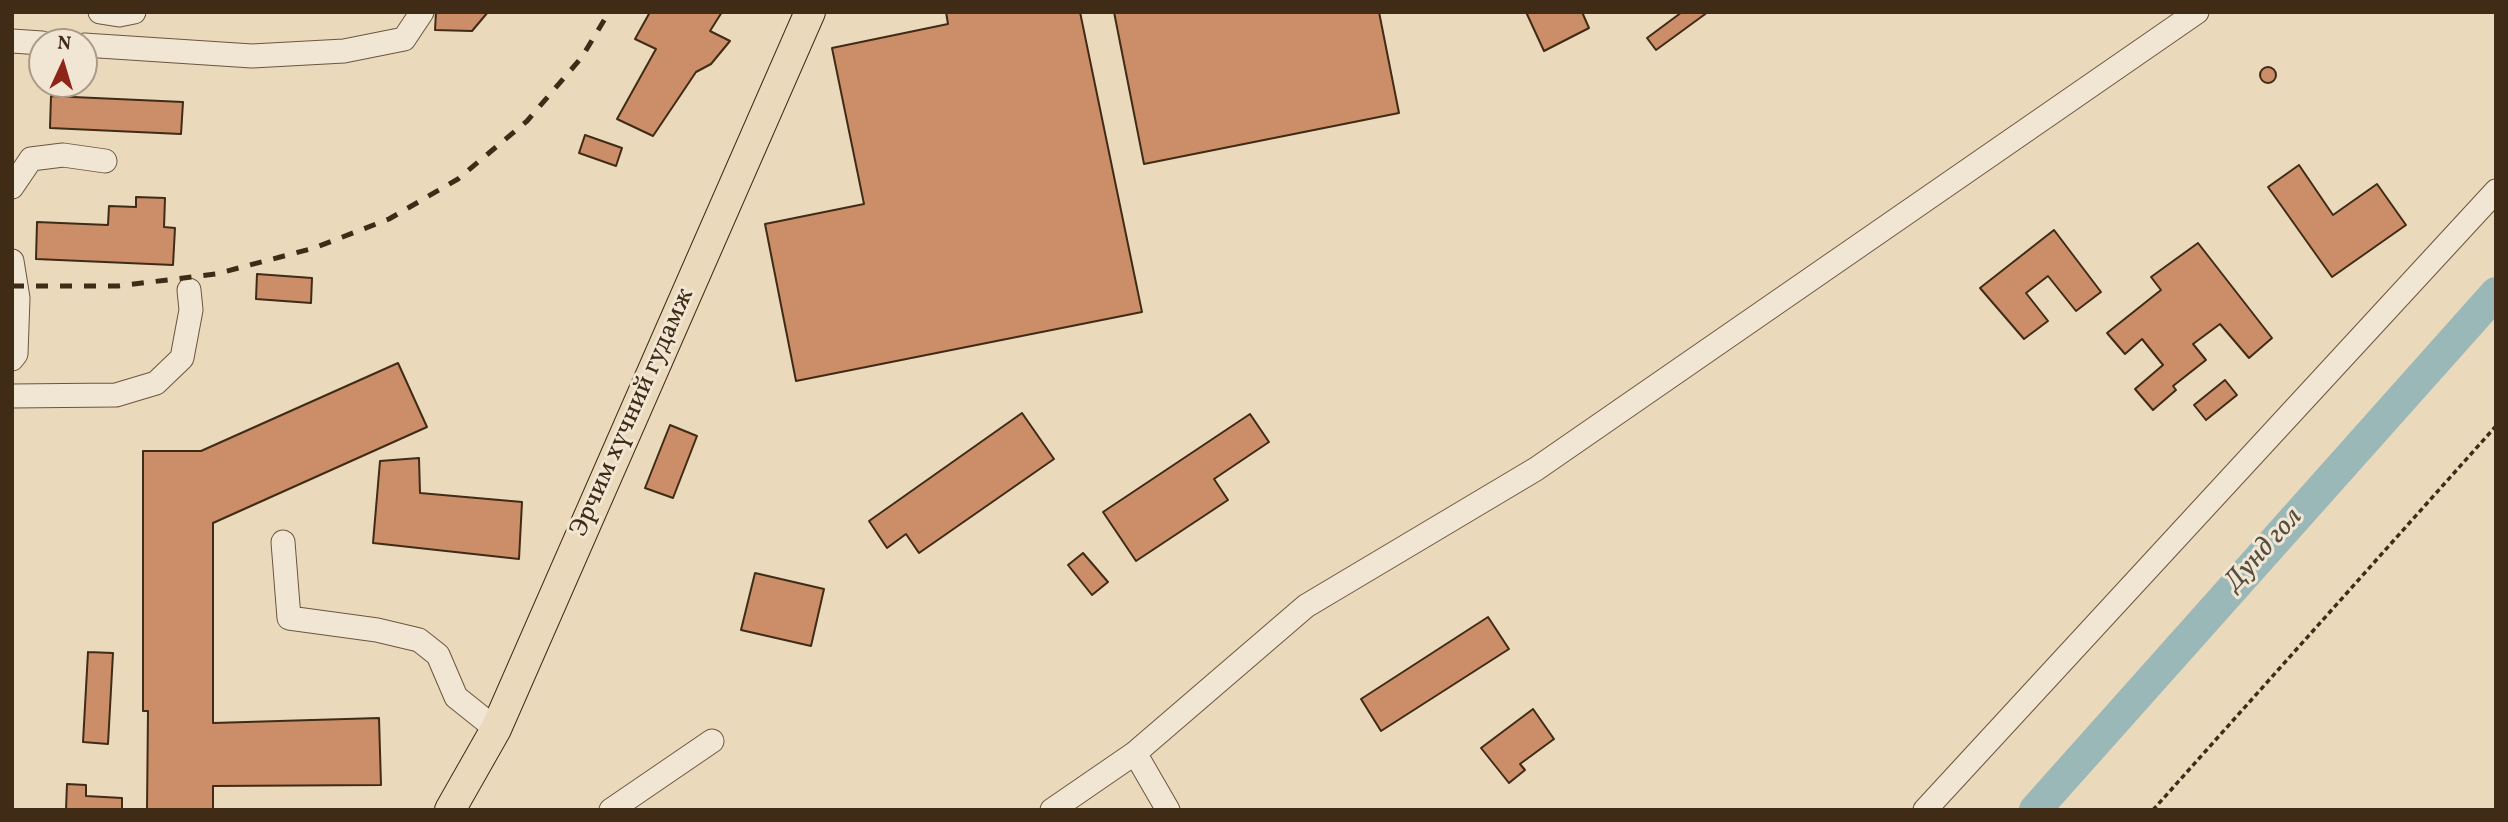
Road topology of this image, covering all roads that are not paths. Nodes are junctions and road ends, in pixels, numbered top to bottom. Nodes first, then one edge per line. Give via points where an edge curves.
1 (100, 12) edge
2 (134, 12) edge
3 (422, 12) edge
4 (810, 12) edge
5 (2197, 12) edge
6 (98, 47) edge
7 (105, 161) dead end
8 (12, 187) edge
9 (2496, 191) edge
10 (12, 261) edge
11 (189, 290) dead end
12 (12, 359) edge
13 (14, 401) edge
14 (283, 542) dead end
15 (496, 729) junction
16 (712, 741) dead end
17 (1135, 753) junction
18 (450, 810) edge
19 (611, 810) edge
20 (1052, 810) edge
21 (1168, 810) edge
22 (1925, 810) edge

1 - 2 street
3 - 6 street via 404,38 344,51 240,56
4 - 15 main road, Эрчим хүчний гудамж
5 - 17 street via 1536,469 1306,606
7 - 8 street via 63,155 31,159
9 - 22 street
10 - 12 street via 18,298
11 - 13 street via 191,310 182,358 156,383 116,395
14 - 15 street via 289,618 419,640 438,655 456,696
15 - 18 main road, Эрчим хүчний гудамж
16 - 19 street
17 - 20 street
17 - 21 street

